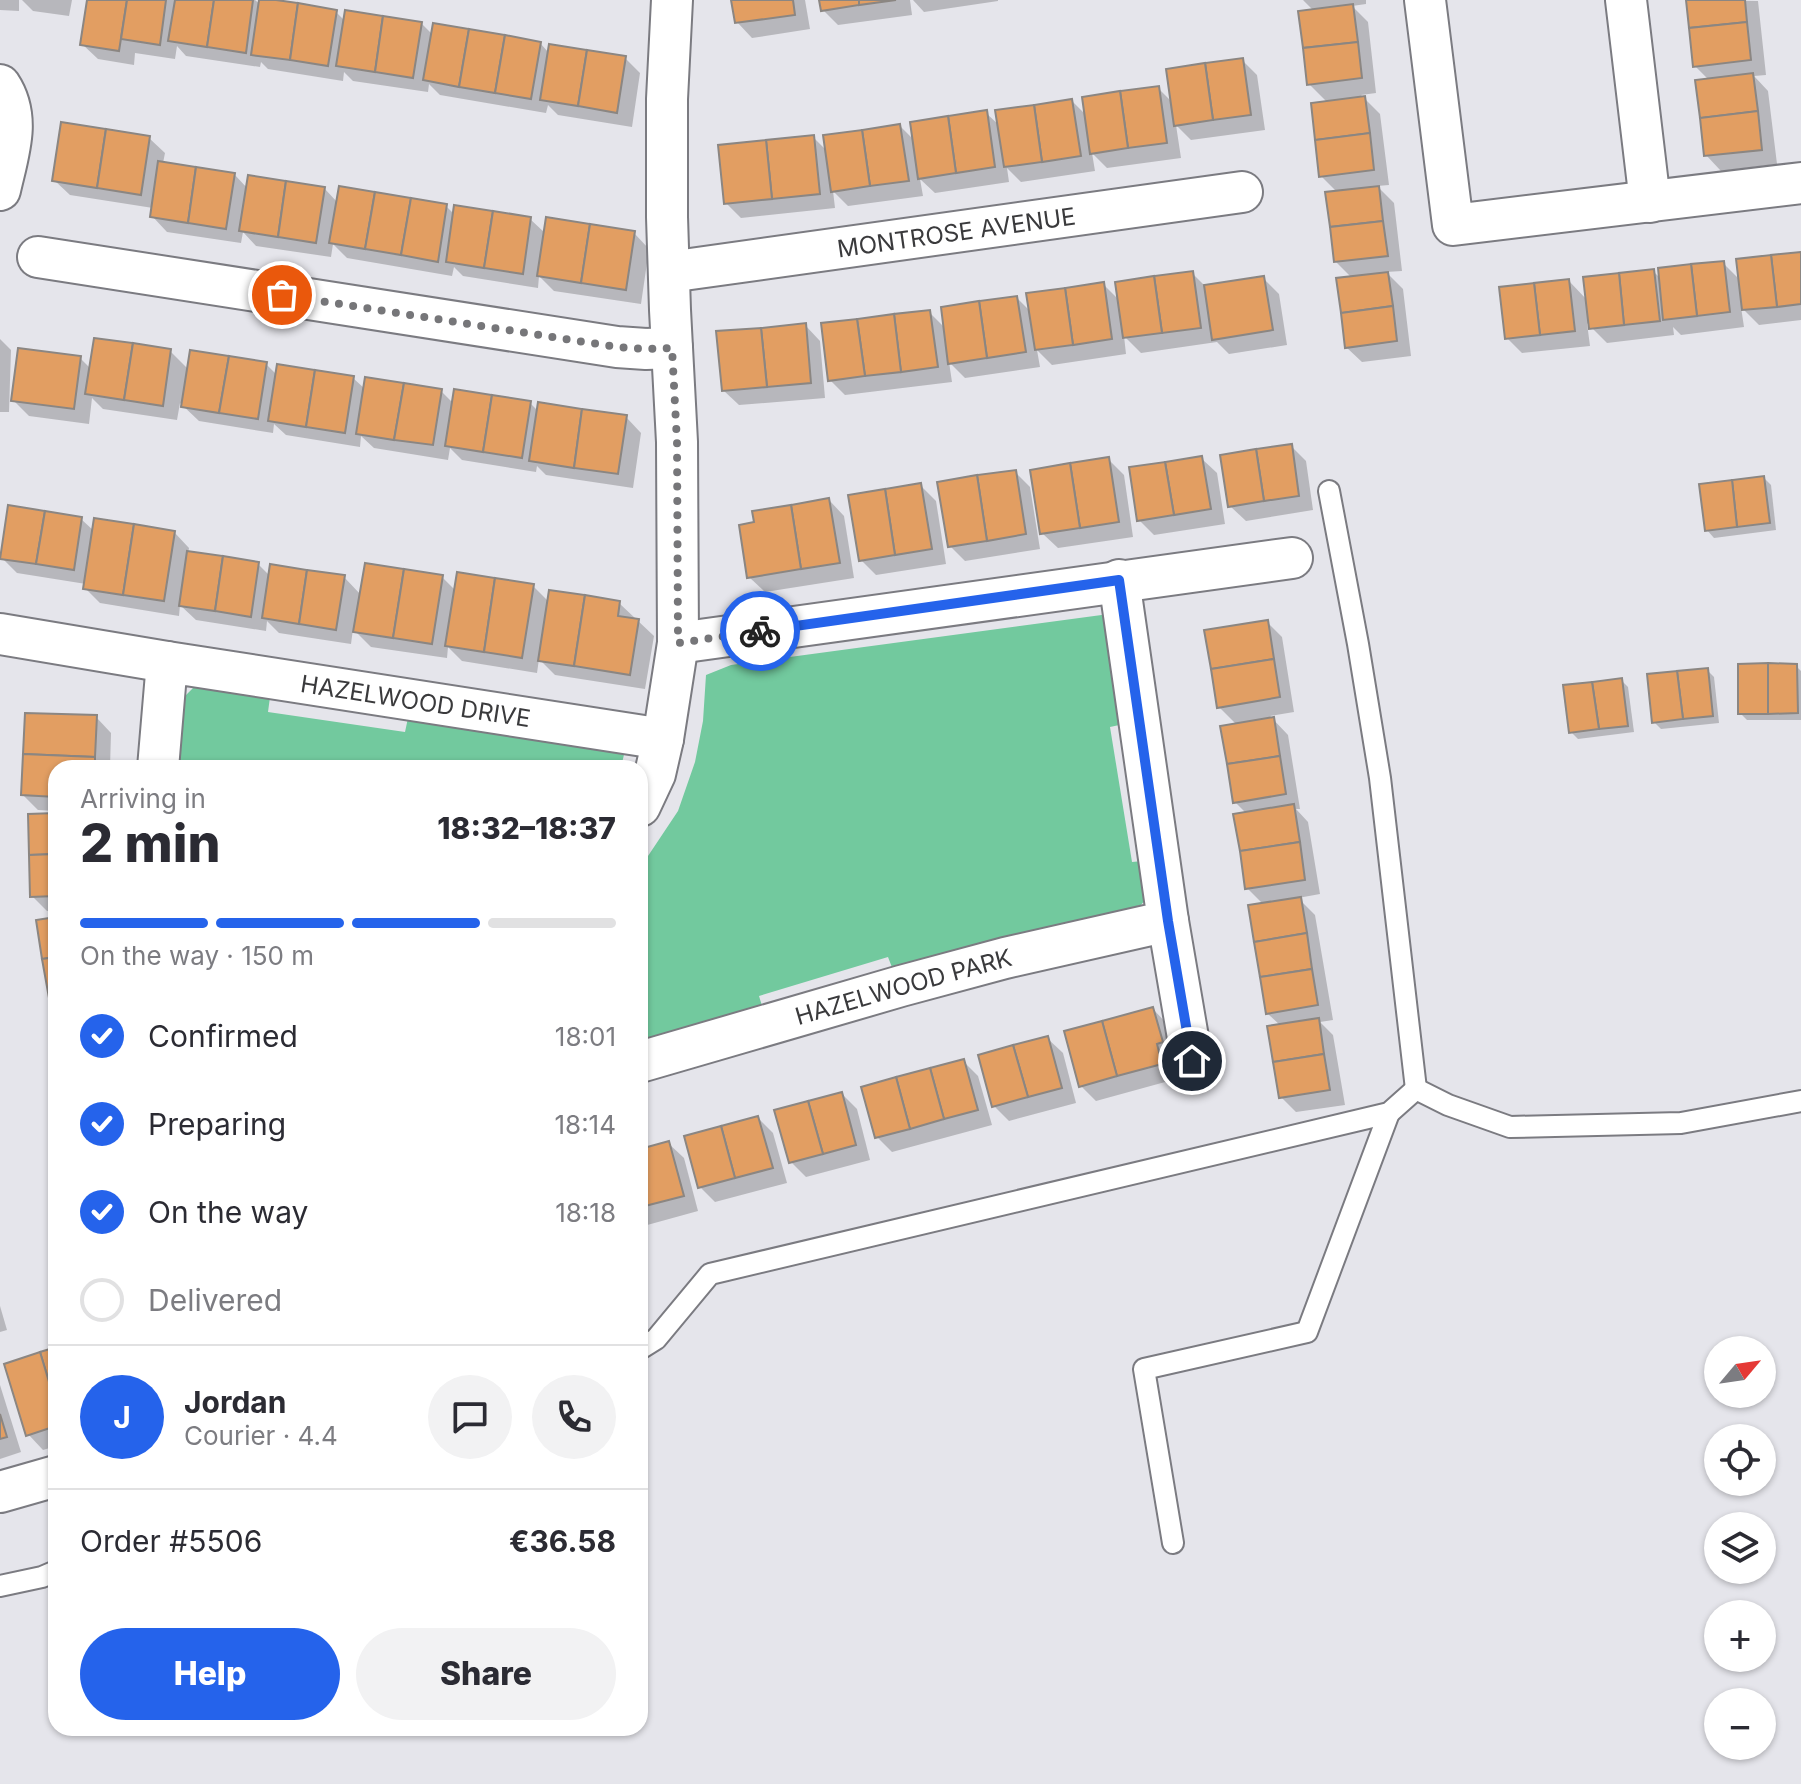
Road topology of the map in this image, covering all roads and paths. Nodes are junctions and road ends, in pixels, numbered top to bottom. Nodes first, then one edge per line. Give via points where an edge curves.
1 (672, 0) edge
2 (1425, 0) edge
3 (1626, 0) edge
4 (0, 85) edge
5 (1801, 183) edge
6 (0, 190) edge
7 (1242, 192) dead end
8 (1650, 202) junction
9 (38, 257) dead end
10 (669, 272) junction
11 (672, 348) junction
12 (1329, 491) dead end
13 (1292, 558) dead end
14 (1119, 580) junction
15 (0, 634) edge
16 (678, 643) junction
17 (167, 662) junction
18 (663, 739) junction
19 (159, 760) edge
20 (648, 789) edge
21 (1168, 921) junction
22 (648, 1060) edge
23 (1192, 1061) dead end
24 (1416, 1089) junction
25 (1801, 1101) edge
26 (1389, 1113) junction
27 (648, 1344) edge
28 (48, 1478) edge
29 (0, 1492) edge
30 (1173, 1543) dead end
31 (48, 1574) edge
32 (0, 1586) edge

1 - 10 street
2 - 8 street via 1453,225
3 - 8 street
4 - 6 street via 13,118
5 - 8 street
7 - 10 street, MONTROSE AVENUE
9 - 11 street via 617,347
10 - 11 street
11 - 16 street
12 - 24 lane via 1380,778
13 - 14 street
14 - 16 street
14 - 21 street
15 - 17 street, HAZELWOOD DRIVE
16 - 18 street
17 - 18 street, HAZELWOOD DRIVE
17 - 19 street
18 - 20 street
21 - 22 street, HAZELWOOD PARK via 1005,958
21 - 23 street
24 - 25 lane via 1510,1127 1681,1123
24 - 26 lane
26 - 27 lane via 710,1274
26 - 30 lane via 1307,1332 1144,1369
28 - 29 street
31 - 32 lane

